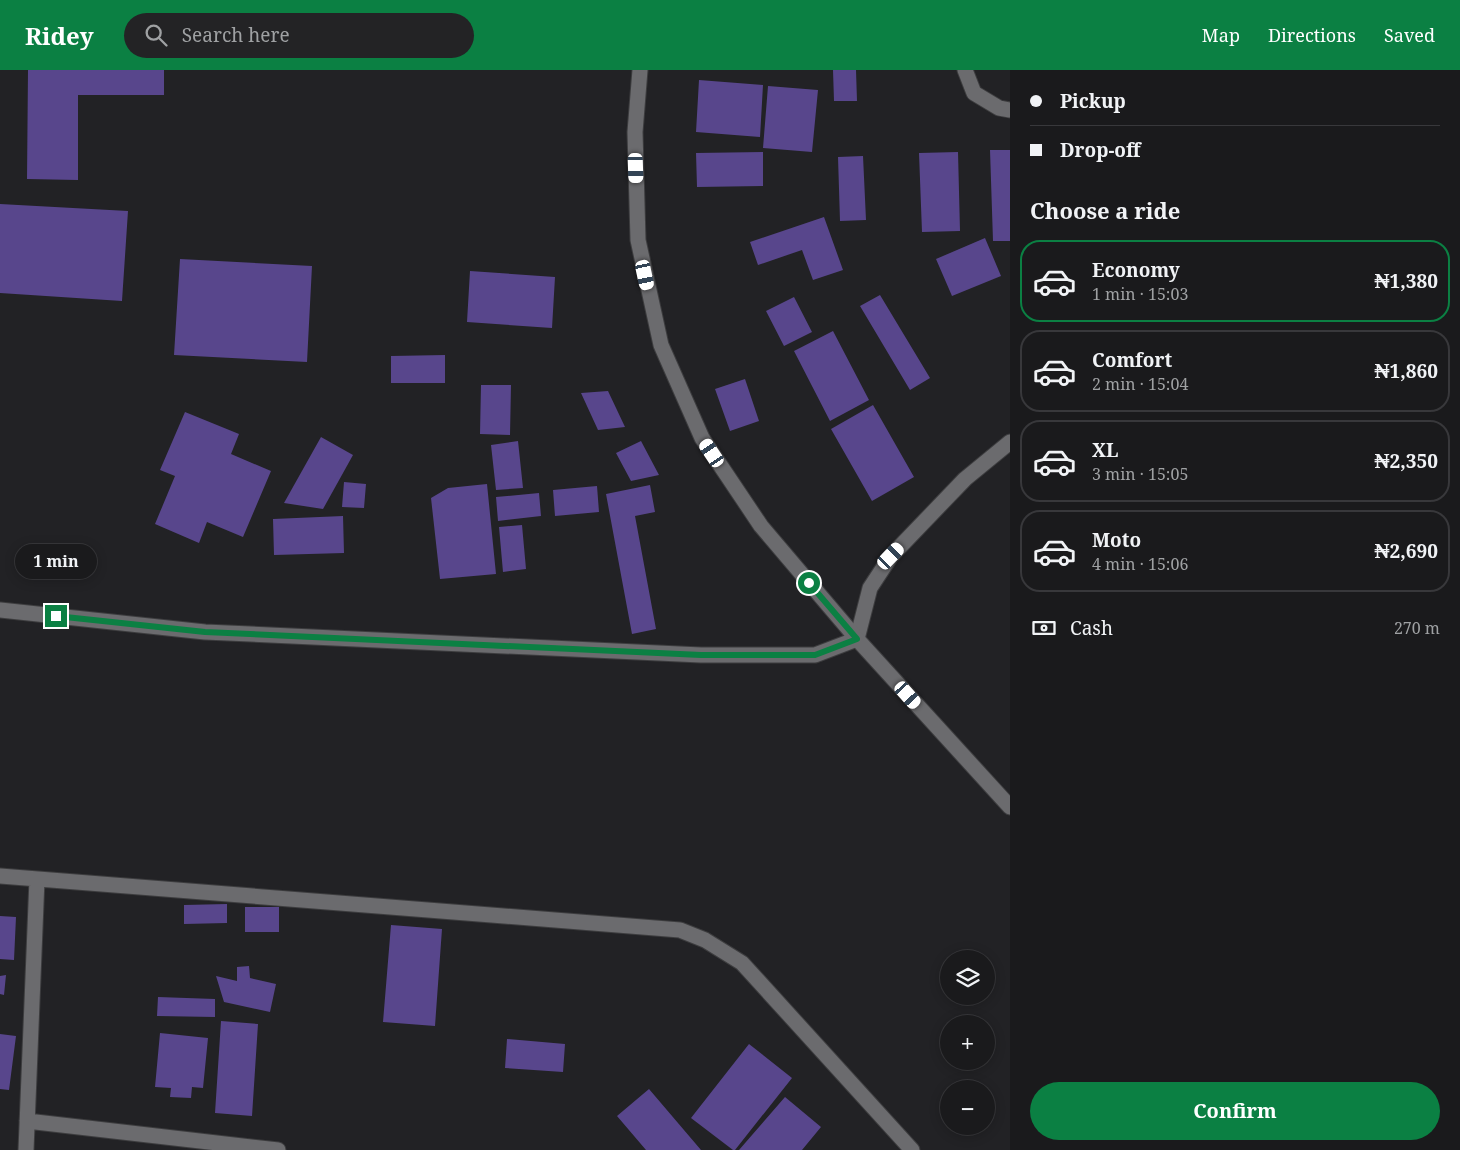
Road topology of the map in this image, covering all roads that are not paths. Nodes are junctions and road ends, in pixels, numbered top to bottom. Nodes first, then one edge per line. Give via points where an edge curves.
1 (640, 70) edge
2 (965, 70) edge
3 (1010, 110) edge
4 (1010, 442) edge
5 (0, 610) edge
6 (857, 639) junction
7 (1010, 807) edge
8 (0, 876) edge
9 (37, 879) junction
10 (27, 1121) junction
11 (26, 1150) edge
12 (278, 1150) edge
13 (912, 1150) edge

1 - 6 street via 635,132 638,240 661,345 702,438 761,526
2 - 3 street via 974,93 999,108
4 - 6 street via 965,479 891,556 870,588
5 - 6 street via 205,632 701,655 815,655
6 - 7 street
8 - 9 street
9 - 10 street
9 - 13 street via 680,930 705,940 742,963
10 - 11 street
10 - 12 street

